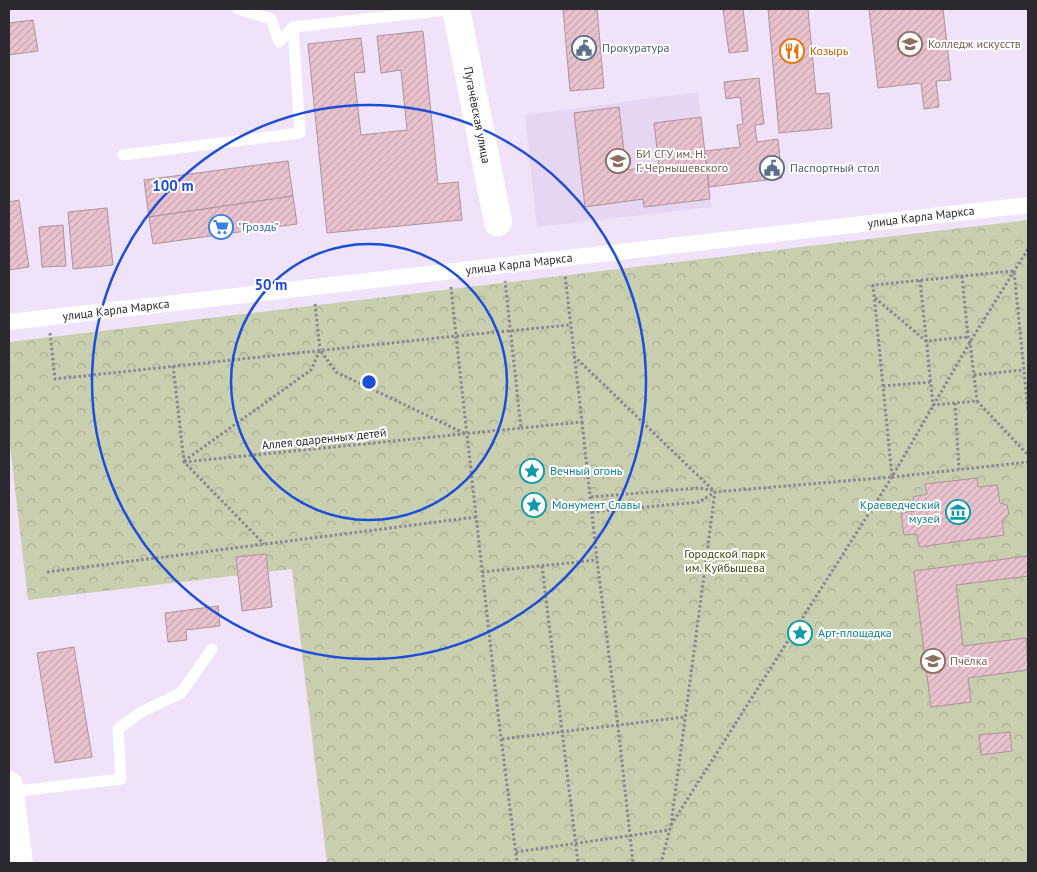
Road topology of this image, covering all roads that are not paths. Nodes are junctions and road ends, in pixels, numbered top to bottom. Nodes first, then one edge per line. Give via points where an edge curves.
1 (238, 9) edge
2 (456, 9) edge
3 (293, 28) junction
4 (123, 154) dead end
5 (1028, 205) edge
6 (498, 222) dead end
7 (9, 322) edge
8 (212, 649) dead end
9 (9, 789) edge
10 (19, 863) edge

1 - 3 lane via 271,19 279,42
2 - 3 lane
2 - 6 street, Пугачёвская улица
3 - 4 lane via 300,133
5 - 7 street, улица Карла Маркса
8 - 9 lane via 180,693 141,712 118,729 122,779
9 - 10 street

